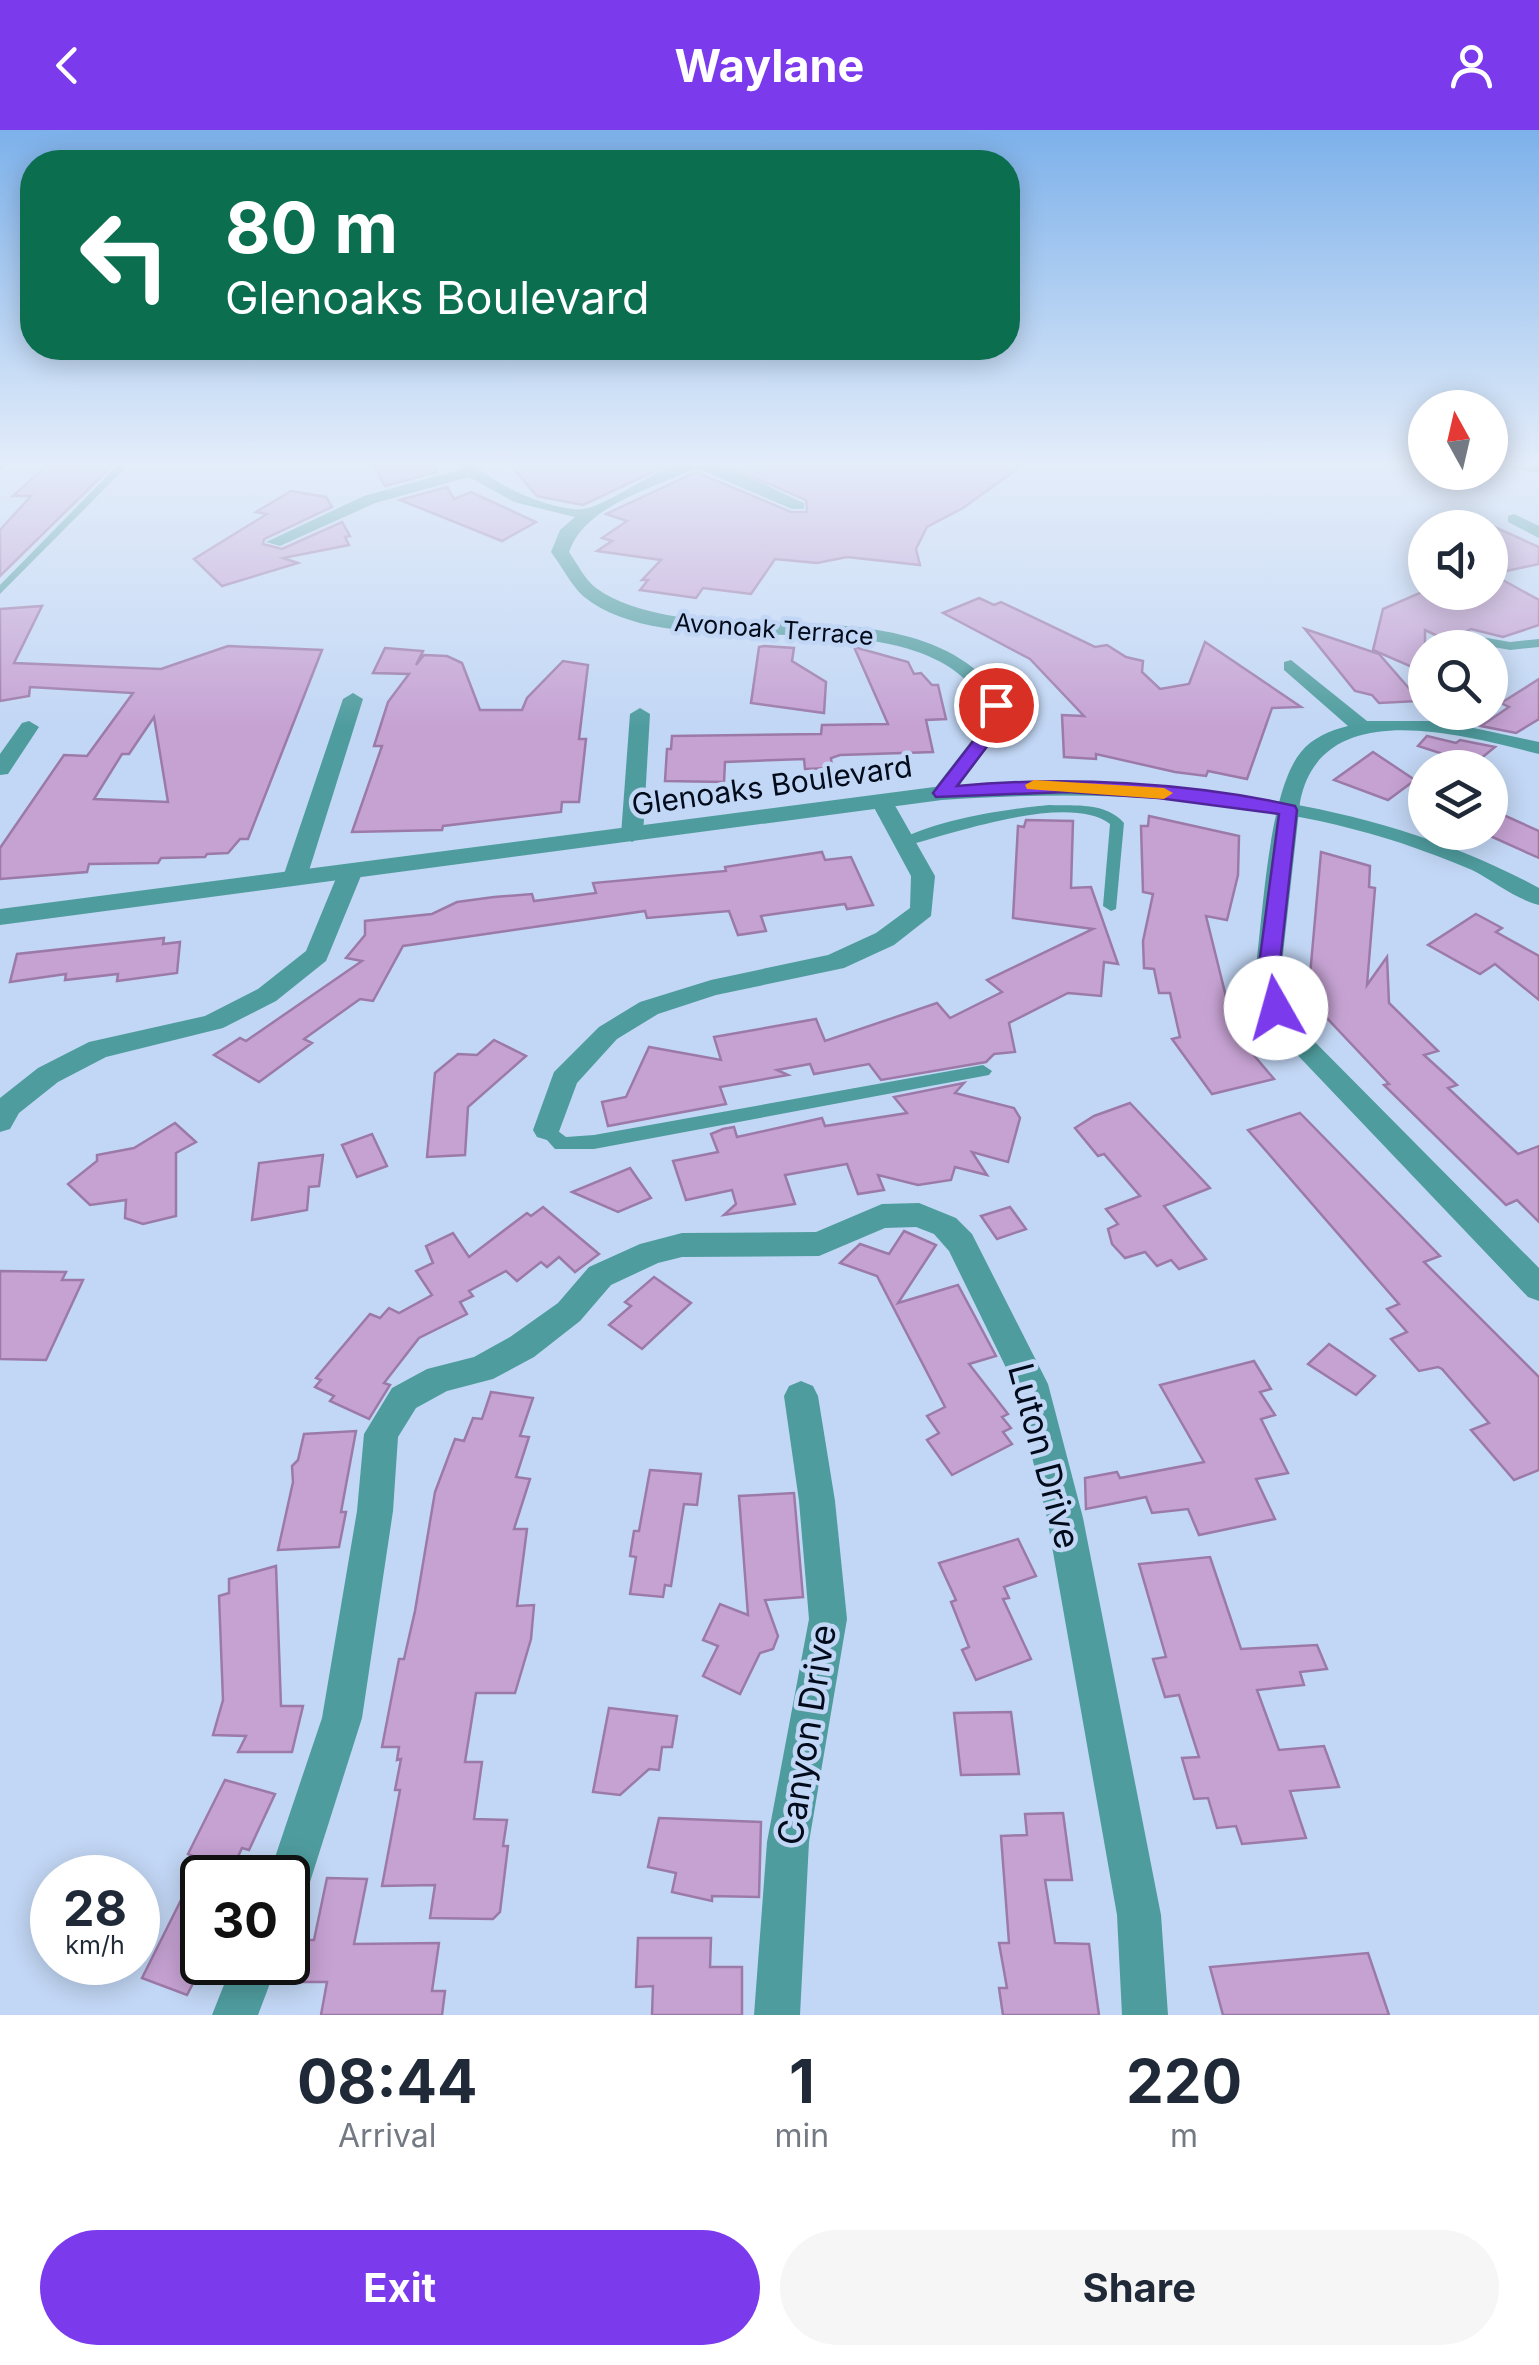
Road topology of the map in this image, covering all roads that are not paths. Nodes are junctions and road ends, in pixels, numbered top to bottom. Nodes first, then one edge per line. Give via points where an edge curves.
1 (40, 550) edge
2 (561, 550) edge
3 (0, 591) edge
4 (1539, 643) edge
5 (1508, 646) edge
6 (1291, 666) dead end
7 (353, 700) dead end
8 (640, 714) dead end
9 (29, 726) dead end
10 (1363, 728) junction
11 (1539, 748) edge
12 (0, 770) edge
13 (942, 793) junction
14 (882, 802) junction
15 (1288, 810) junction
16 (632, 835) junction
17 (905, 842) junction
18 (350, 871) junction
19 (294, 878) junction
20 (1539, 898) edge
21 (1111, 906) dead end
22 (0, 917) edge
23 (983, 1071) dead end
24 (0, 1122) edge
25 (546, 1130) joint
26 (1539, 1288) edge
27 (801, 1396) dead end
28 (297, 1855) edge
29 (247, 1985) edge
30 (236, 2015) edge
31 (777, 2015) edge
32 (1145, 2015) edge

1 - 3 lane
2 - 13 street, Avonoak Terrace via 568,573 584,591 623,610 669,622 898,639 951,658 980,680 996,705 989,732
4 - 5 lane
6 - 10 street
7 - 19 street
8 - 16 street
9 - 12 street
10 - 11 street via 1456,728
10 - 15 street via 1319,744 1294,780
13 - 14 street, Glenoaks Boulevard
13 - 15 street, Glenoaks Boulevard via 1067,786
14 - 16 street, Glenoaks Boulevard
14 - 17 street
15 - 20 street, Glenoaks Boulevard via 1395,832
15 - 26 street via 1268,980 1276,1008 1296,1038
16 - 18 street, Glenoaks Boulevard
17 - 21 lane via 1015,810 1111,816 1117,823
17 - 25 street via 924,876 922,911 885,940 836,962 649,1008 608,1033 564,1079
18 - 19 street, Glenoaks Boulevard
18 - 24 street via 317,956 267,995 214,1022 99,1049 48,1075 9,1106
19 - 22 street, Glenoaks Boulevard
23 - 25 lane via 594,1142 562,1144
27 - 31 street, Canyon Drive via 828,1619 788,1842
28 - 32 street, Luton Drive via 342,1718 382,1434 404,1398 522,1347 568,1312 600,1276 651,1253 682,1246 818,1244 882,1216 919,1215 945,1226 961,1243 1031,1384 1065,1518 1139,1916
29 - 30 street

